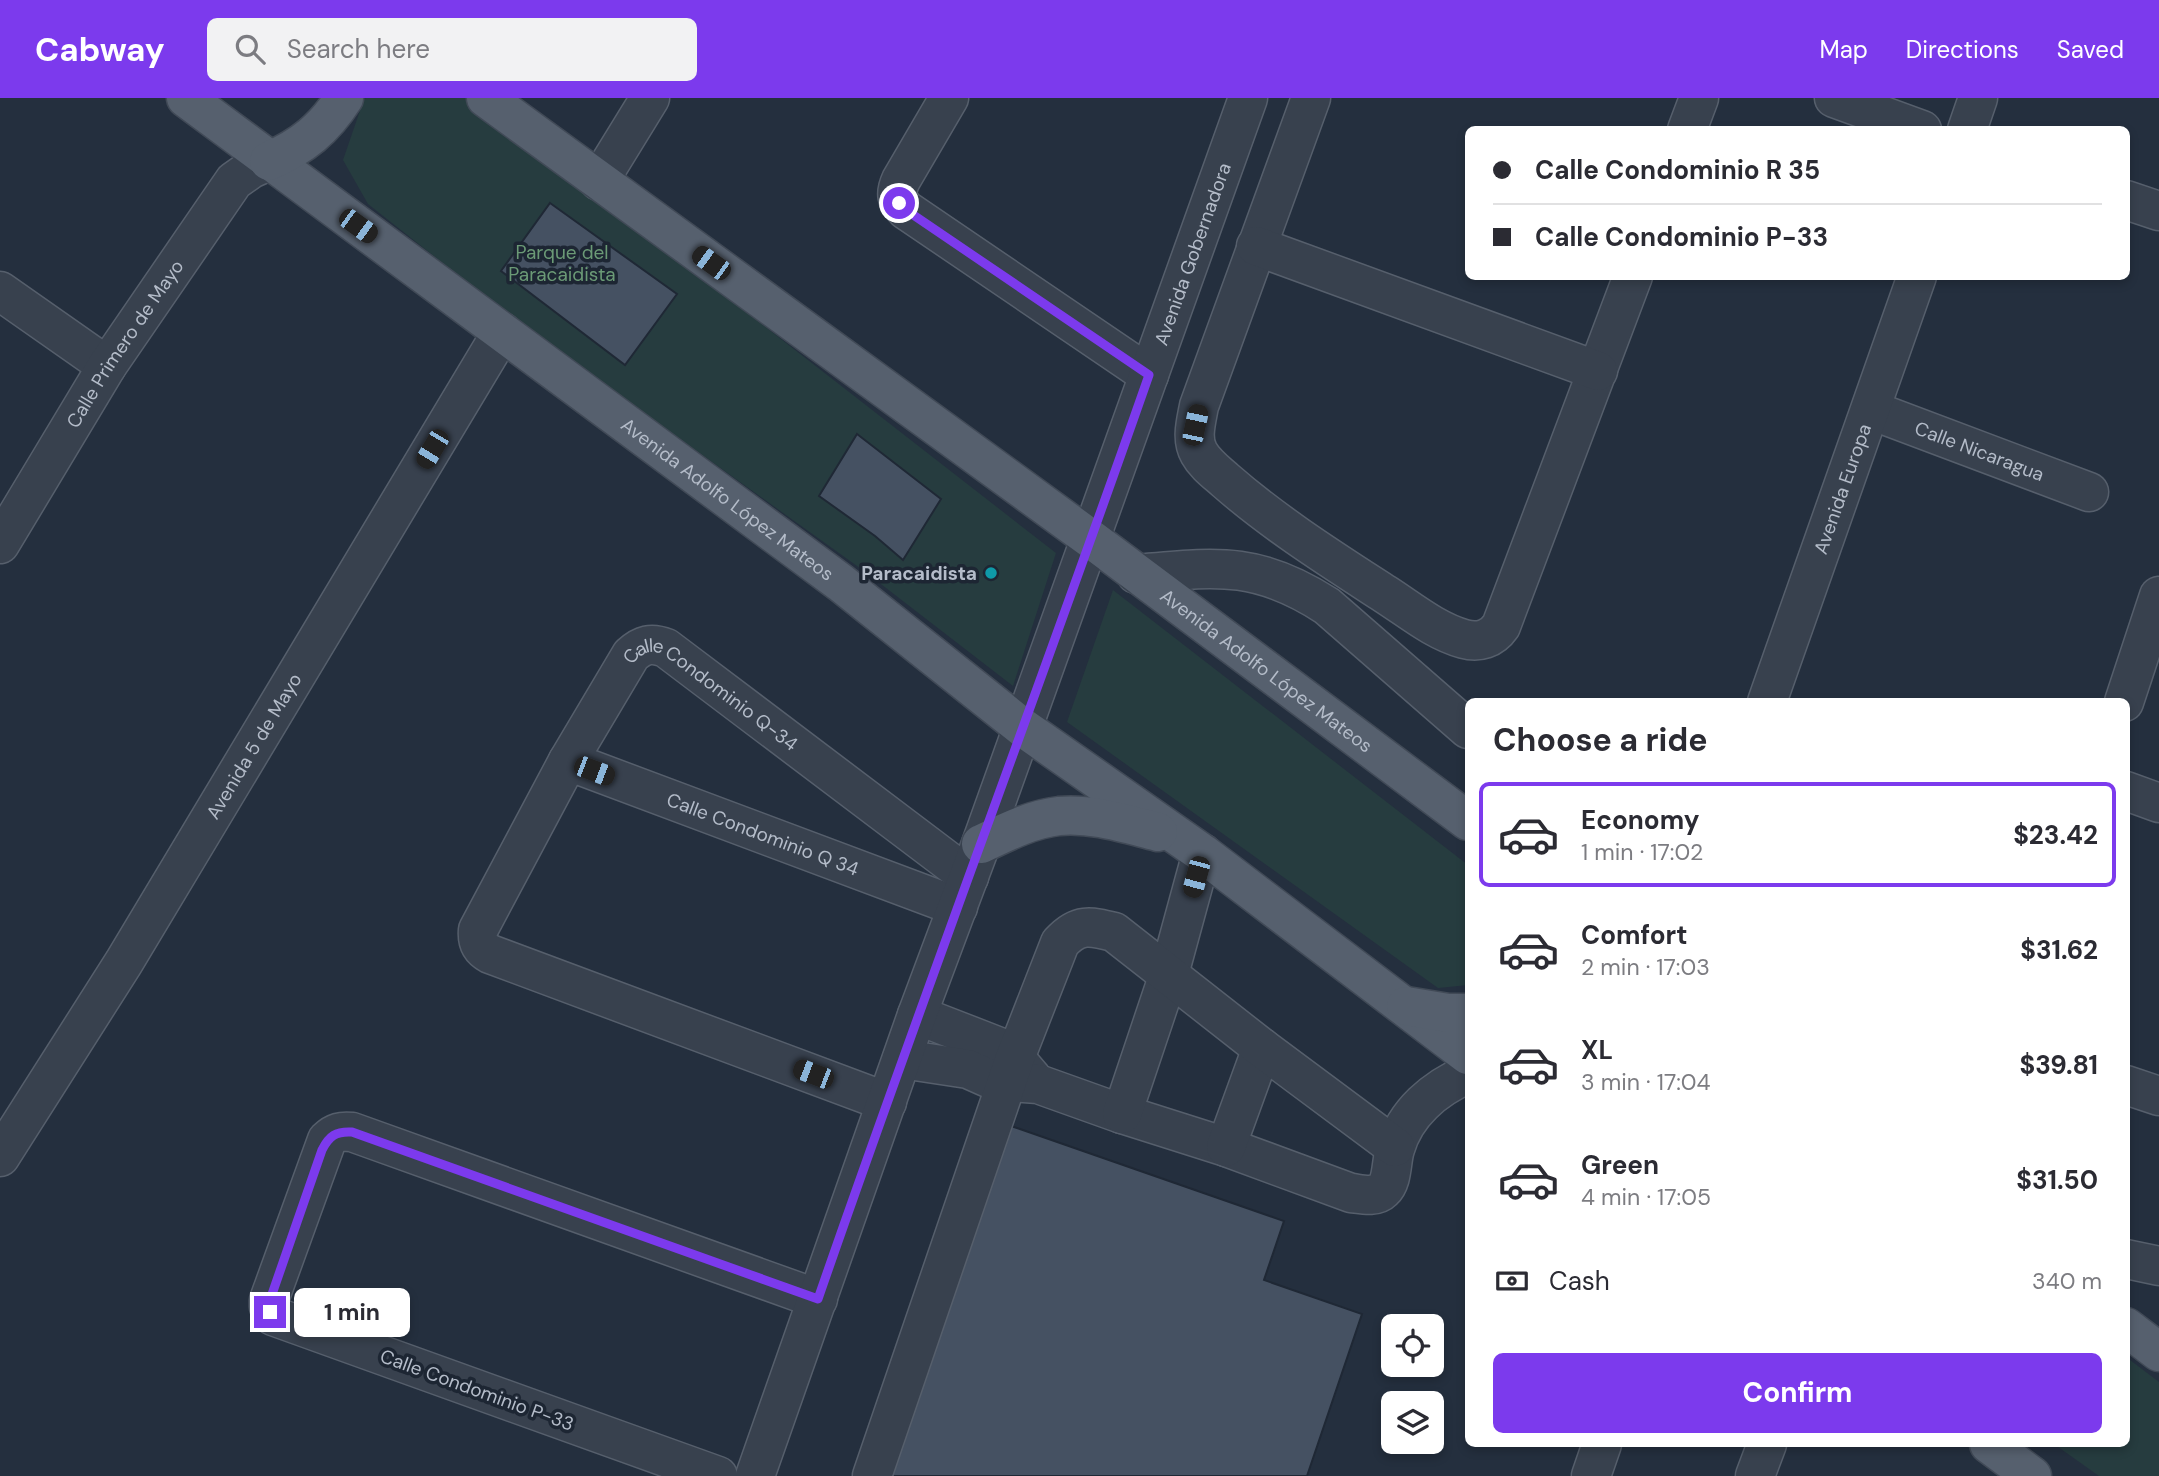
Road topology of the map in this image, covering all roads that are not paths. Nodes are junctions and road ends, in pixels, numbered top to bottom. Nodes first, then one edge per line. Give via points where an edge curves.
1 (186, 98) edge
2 (344, 98) edge
3 (486, 98) edge
4 (650, 98) edge
5 (949, 98) edge
6 (1311, 98) edge
7 (1699, 98) edge
8 (1834, 98) edge
9 (1978, 98) edge
10 (1246, 99) edge
11 (1688, 126) edge
12 (1911, 126) edge
13 (1968, 126) edge
14 (269, 160) junction
15 (599, 181) junction
16 (2130, 201) edge
17 (2159, 211) edge
18 (1256, 246) junction
19 (1632, 280) edge
20 (1916, 280) edge
21 (0, 291) edge
22 (502, 332) junction
23 (107, 366) junction
24 (1598, 371) junction
25 (1149, 375) junction
26 (1871, 410) junction
27 (2089, 492) dead end
28 (1091, 539) junction
29 (0, 544) edge
30 (1136, 574) junction
31 (1374, 586) junction
32 (2159, 596) edge
33 (1359, 634) junction
34 (1769, 698) edge
35 (2125, 698) edge
36 (1465, 726) edge
37 (1022, 727) junction
38 (568, 761) junction
39 (2130, 792) edge
40 (2159, 803) edge
41 (1465, 819) edge
42 (1192, 846) junction
43 (969, 876) junction
44 (1170, 974) junction
45 (1404, 1006) junction
46 (1465, 1013) edge
47 (918, 1015) junction
48 (1262, 1048) junction
49 (1465, 1053) edge
50 (902, 1059) junction
51 (1020, 1075) junction
52 (1465, 1076) edge
53 (2130, 1086) edge
54 (2159, 1096) edge
55 (887, 1102) junction
56 (1122, 1114) junction
57 (1226, 1147) junction
58 (1395, 1147) junction
59 (0, 1157) edge
60 (2130, 1260) edge
61 (2159, 1266) edge
62 (818, 1299) junction
63 (2130, 1330) edge
64 (2159, 1352) edge
65 (1601, 1447) edge
66 (1765, 1447) edge
67 (1993, 1447) edge
68 (718, 1476) edge
69 (755, 1476) edge
70 (872, 1476) edge
71 (1591, 1476) edge
72 (1755, 1476) edge
73 (2032, 1476) edge

1 - 14 main road, Avenida Adolfo López Mateos
2 - 14 main road via 316,134
3 - 15 main road, Avenida Adolfo López Mateos
4 - 15 street
5 - 25 street via 901,180 899,203
6 - 18 street
7 - 11 street
8 - 12 street
9 - 13 street
10 - 25 street, Avenida Gobernadora
14 - 22 main road, Avenida Adolfo López Mateos
14 - 23 street, Calle Primero de Mayo via 234,181
15 - 28 main road, Avenida Adolfo López Mateos
16 - 17 street
18 - 24 street
18 - 31 street via 1199,407 1198,452 1240,492
19 - 24 street
20 - 26 street, Avenida Europa
21 - 23 street
22 - 37 main road, Avenida Adolfo López Mateos via 841,583
22 - 59 street, Avenida 5 de Mayo via 124,962
23 - 29 street, Calle Primero de Mayo
24 - 31 street via 1495,635 1474,641 1462,638
25 - 28 street, Avenida Gobernadora
26 - 27 street, Calle Nicaragua
26 - 34 street, Avenida Europa
28 - 30 main road, Avenida Adolfo López Mateos
28 - 37 street, Avenida Gobernadora
30 - 33 street via 1212,567 1266,575 1311,595
30 - 41 main road, Avenida Adolfo López Mateos
31 - 33 street
32 - 35 street
33 - 36 street
37 - 42 main road, Avenida Adolfo López Mateos
37 - 43 street, Avenida Gobernadora
38 - 43 street, Calle Condominio Q 34
38 - 43 street, Calle Condominio Q-34 via 631,655 639,648 657,645
38 - 55 street, Calle Condominio Q-34 via 478,930 483,950
39 - 40 street
42 - 43 main road via 1115,821 1058,816 1020,825
42 - 44 street
42 - 45 main road, Avenida Adolfo López Mateos
43 - 47 street, Avenida Gobernadora
44 - 48 street
44 - 51 street via 1114,932 1094,927 1069,933 1060,943
44 - 56 street
45 - 46 main road
45 - 49 main road, Avenida Adolfo López Mateos
47 - 50 street, Avenida Gobernadora
47 - 51 street via 997,1046
48 - 57 street
48 - 58 street
50 - 51 street via 968,1069 995,1081
50 - 55 street, Avenida Gobernadora
51 - 56 street
51 - 70 street
52 - 58 street via 1420,1105
53 - 54 street
55 - 62 street, Avenida Gobernadora
56 - 57 street
57 - 58 street via 1365,1195 1384,1189
60 - 61 street
62 - 68 street, Calle Condominio P-33 via 352,1132 341,1131 327,1140 270,1300 273,1316
62 - 69 street, Avenida Gobernadora
63 - 64 main road
65 - 71 street
66 - 72 street
67 - 73 main road

